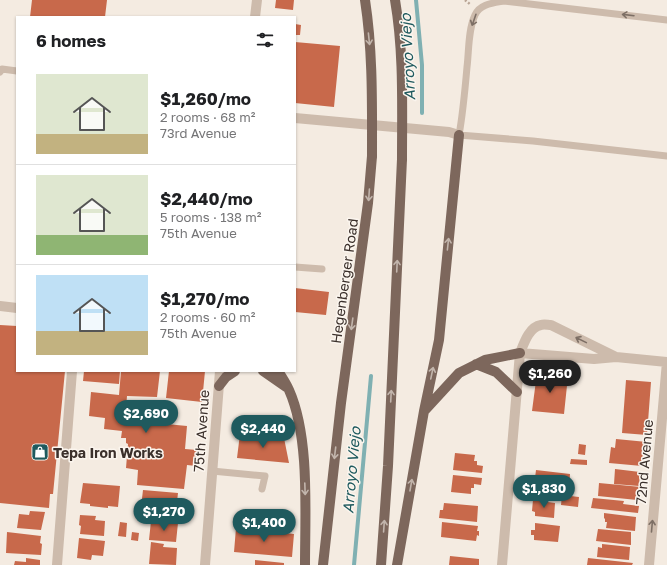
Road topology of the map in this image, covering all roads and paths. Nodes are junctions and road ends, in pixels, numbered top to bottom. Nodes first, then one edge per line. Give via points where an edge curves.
1 (257, 0) edge
2 (365, 0) edge
3 (395, 0) edge
4 (255, 16) edge
5 (667, 20) edge
6 (16, 71) edge
7 (0, 72) edge
8 (296, 118) edge
9 (459, 135) junction
10 (667, 156) edge
11 (296, 267) edge
12 (322, 269) dead end
13 (0, 306) edge
14 (16, 308) edge
15 (520, 353) junction
16 (616, 357) junction
17 (667, 362) edge
18 (476, 364) junction
19 (72, 372) edge
20 (220, 372) edge
21 (234, 372) edge
22 (264, 372) edge
23 (279, 372) edge
24 (218, 386) junction
25 (289, 389) junction
26 (517, 392) junction
27 (424, 411) junction
28 (212, 471) junction
29 (262, 488) dead end
30 (57, 565) edge
31 (205, 565) edge
32 (305, 565) edge
33 (323, 565) edge
34 (381, 565) edge
35 (397, 565) edge
36 (502, 565) edge
37 (649, 565) edge

1 - 4 street
2 -> 33 main road, Hegenberger Road, bridge via 371,57 372,156
34 -> 3 main road, bridge via 402,159 401,56
5 -> 9 lane via 504,1 482,7 475,15 471,28
6 - 7 lane via 2,69
8 - 9 street
9 - 10 lane
27 -> 9 main road via 439,340
11 - 12 lane
13 - 14 street
15 - 16 street via 594,359
16 -> 15 street via 551,325 534,328
15 - 18 main road
15 - 26 street
16 - 17 street
37 -> 17 street, 72nd Avenue
18 - 26 main road via 496,372
18 - 27 main road via 459,373
19 - 30 street
20 - 24 street, 75th Avenue
21 - 24 main road
22 - 25 main road
23 - 25 main road
24 - 28 street, 75th Avenue
25 -> 32 main road via 297,415 303,454
26 - 36 street
35 -> 27 main road
28 - 29 lane via 265,476
28 - 31 street, 75th Avenue

